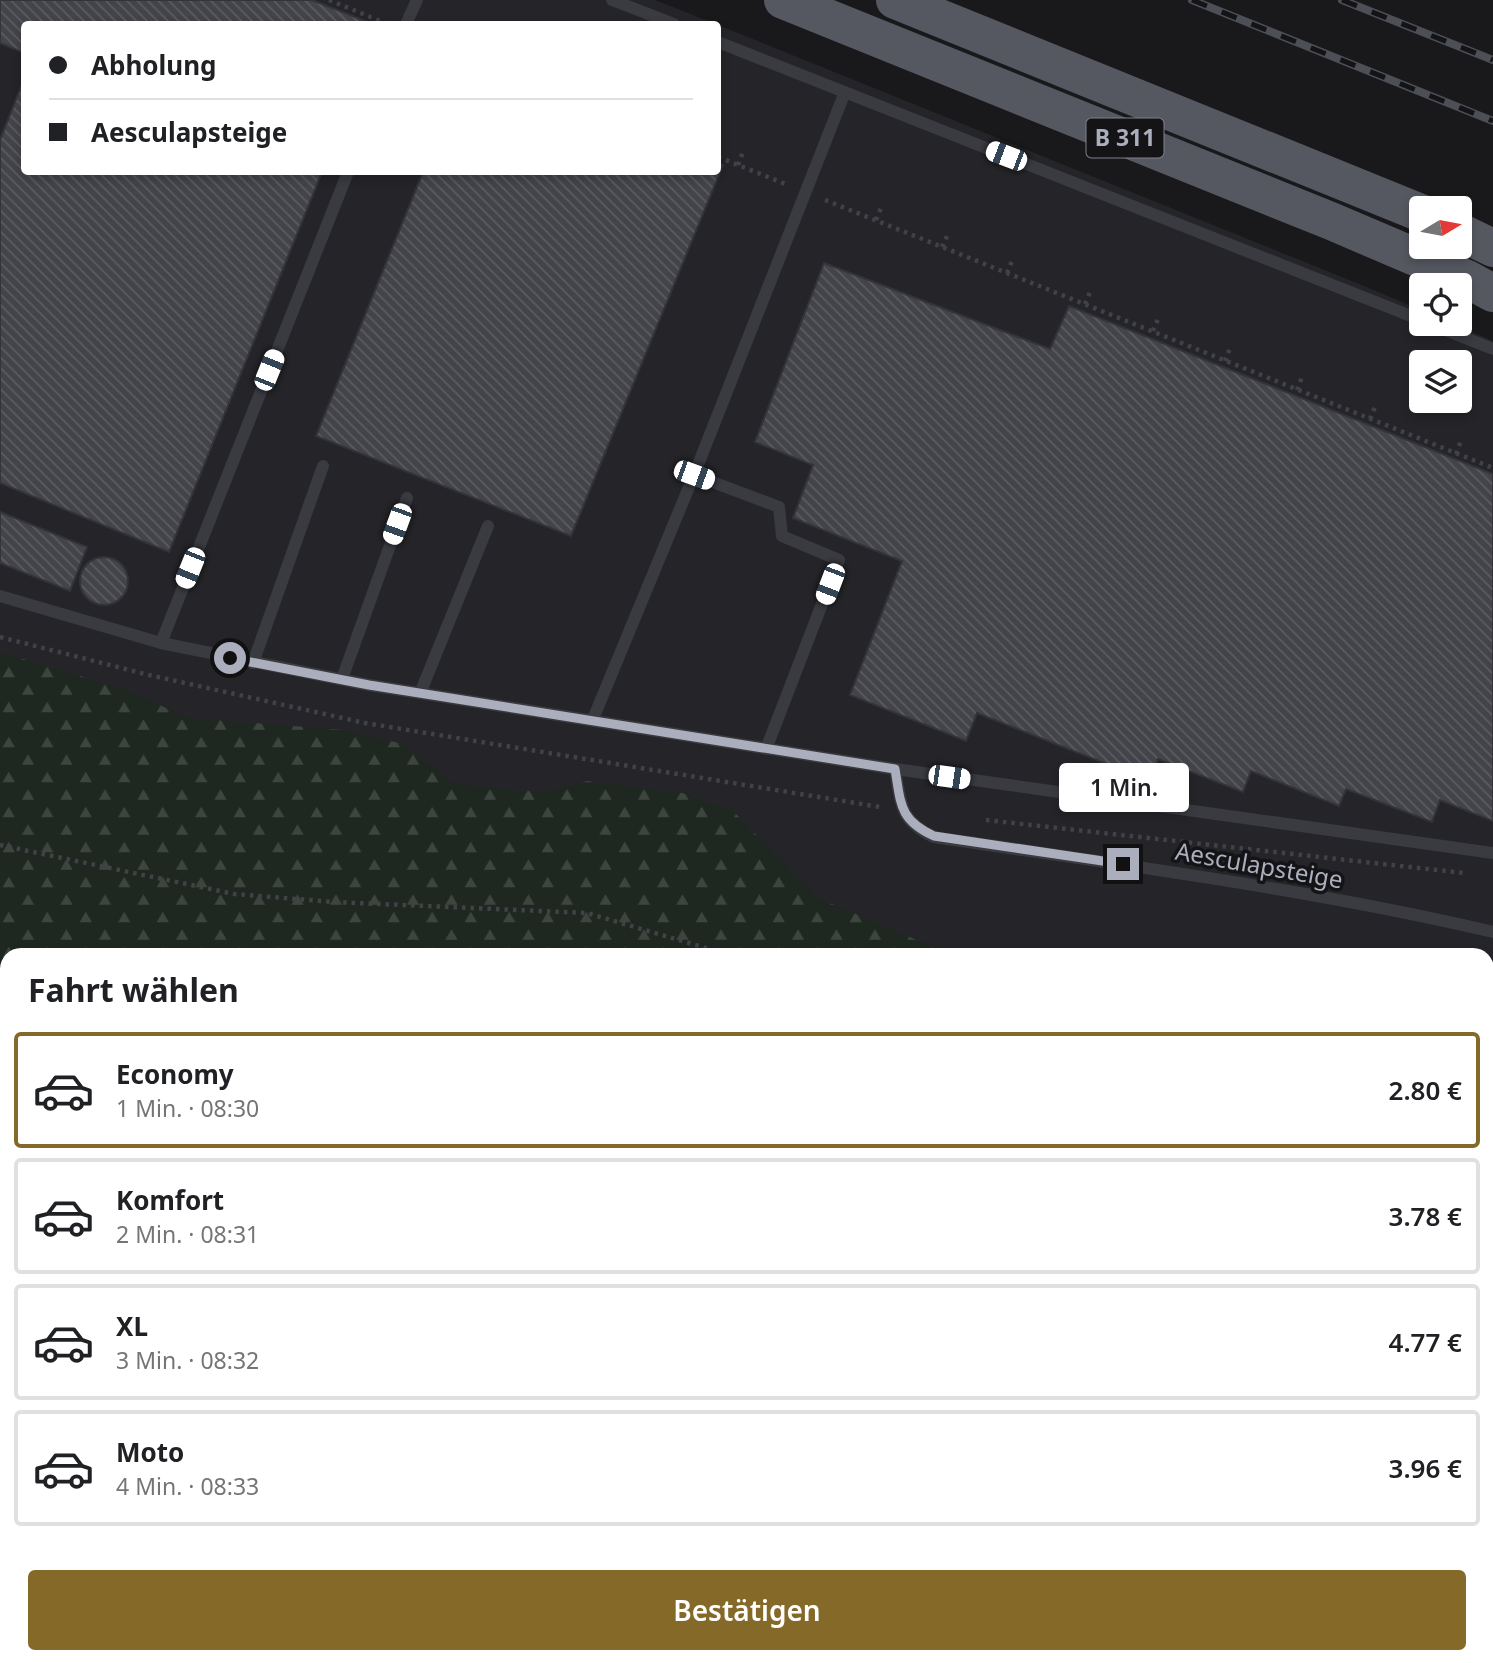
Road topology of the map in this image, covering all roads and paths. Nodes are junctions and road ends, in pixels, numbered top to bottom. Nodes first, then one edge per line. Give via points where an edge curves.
1 (417, 0) edge
2 (612, 0) edge
3 (783, 0) edge
4 (895, 0) edge
5 (333, 1) edge
6 (382, 21) edge
7 (407, 21) edge
8 (666, 21) edge
9 (721, 43) edge
10 (845, 92) junction
11 (743, 152) dead end
12 (721, 158) edge
13 (738, 165) junction
14 (347, 175) edge
15 (806, 192) junction
16 (881, 208) dead end
17 (1409, 208) edge
18 (876, 220) junction
19 (947, 234) dead end
20 (1472, 238) edge
21 (942, 247) junction
22 (1493, 248) edge
23 (1013, 261) dead end
24 (1007, 273) junction
25 (1090, 292) dead end
26 (1493, 293) edge
27 (1084, 304) junction
28 (1409, 315) edge
29 (1158, 319) dead end
30 (1153, 331) junction
31 (1460, 336) edge
32 (1230, 348) dead end
33 (1493, 349) edge
34 (1225, 361) junction
35 (1302, 377) dead end
36 (1297, 390) junction
37 (1375, 407) dead end
38 (1370, 419) junction
39 (1461, 441) dead end
40 (1456, 454) junction
41 (323, 466) dead end
42 (1493, 468) edge
43 (694, 475) junction
44 (407, 498) dead end
45 (488, 526) dead end
46 (0, 596) edge
47 (0, 637) edge
48 (161, 643) junction
49 (253, 663) junction
50 (342, 680) junction
51 (421, 691) junction
52 (593, 719) junction
53 (766, 749) junction
54 (895, 769) junction
55 (902, 811) junction
56 (985, 820) dead end
57 (0, 845) edge
58 (1493, 853) edge
59 (1465, 874) dead end
60 (1493, 932) edge
61 (705, 948) edge

1 - 7 lane
2 - 8 lane
3 - 26 main road, B 311 via 1331,221
4 - 17 main road, B 311
5 - 6 path
9 - 10 lane
10 - 15 lane
10 - 28 lane
11 - 13 path
12 - 13 path
13 - 15 path
14 - 48 lane
15 - 18 path
15 - 43 lane
16 - 18 path
18 - 21 path
19 - 21 path
20 - 22 main road
21 - 24 path
23 - 24 path
24 - 27 path
25 - 27 path
27 - 30 path
29 - 30 path
30 - 34 path
31 - 33 lane
32 - 34 path
34 - 36 path
35 - 36 path
36 - 38 path
37 - 38 path
38 - 40 path
39 - 40 path
40 - 42 path
41 - 49 lane
43 - 52 lane
43 - 53 lane via 779,507 782,536 839,560
44 - 50 lane
45 - 51 lane
46 - 48 lane
47 - 55 path via 365,723
48 - 49 lane
49 - 50 lane
50 - 51 lane
51 - 52 lane
52 - 53 lane
53 - 54 lane
54 - 55 lane
54 - 58 lane
55 - 60 lane, Aesculapsteige via 914,827 934,836 1202,876
56 - 59 path
57 - 61 path via 234,894 587,914

